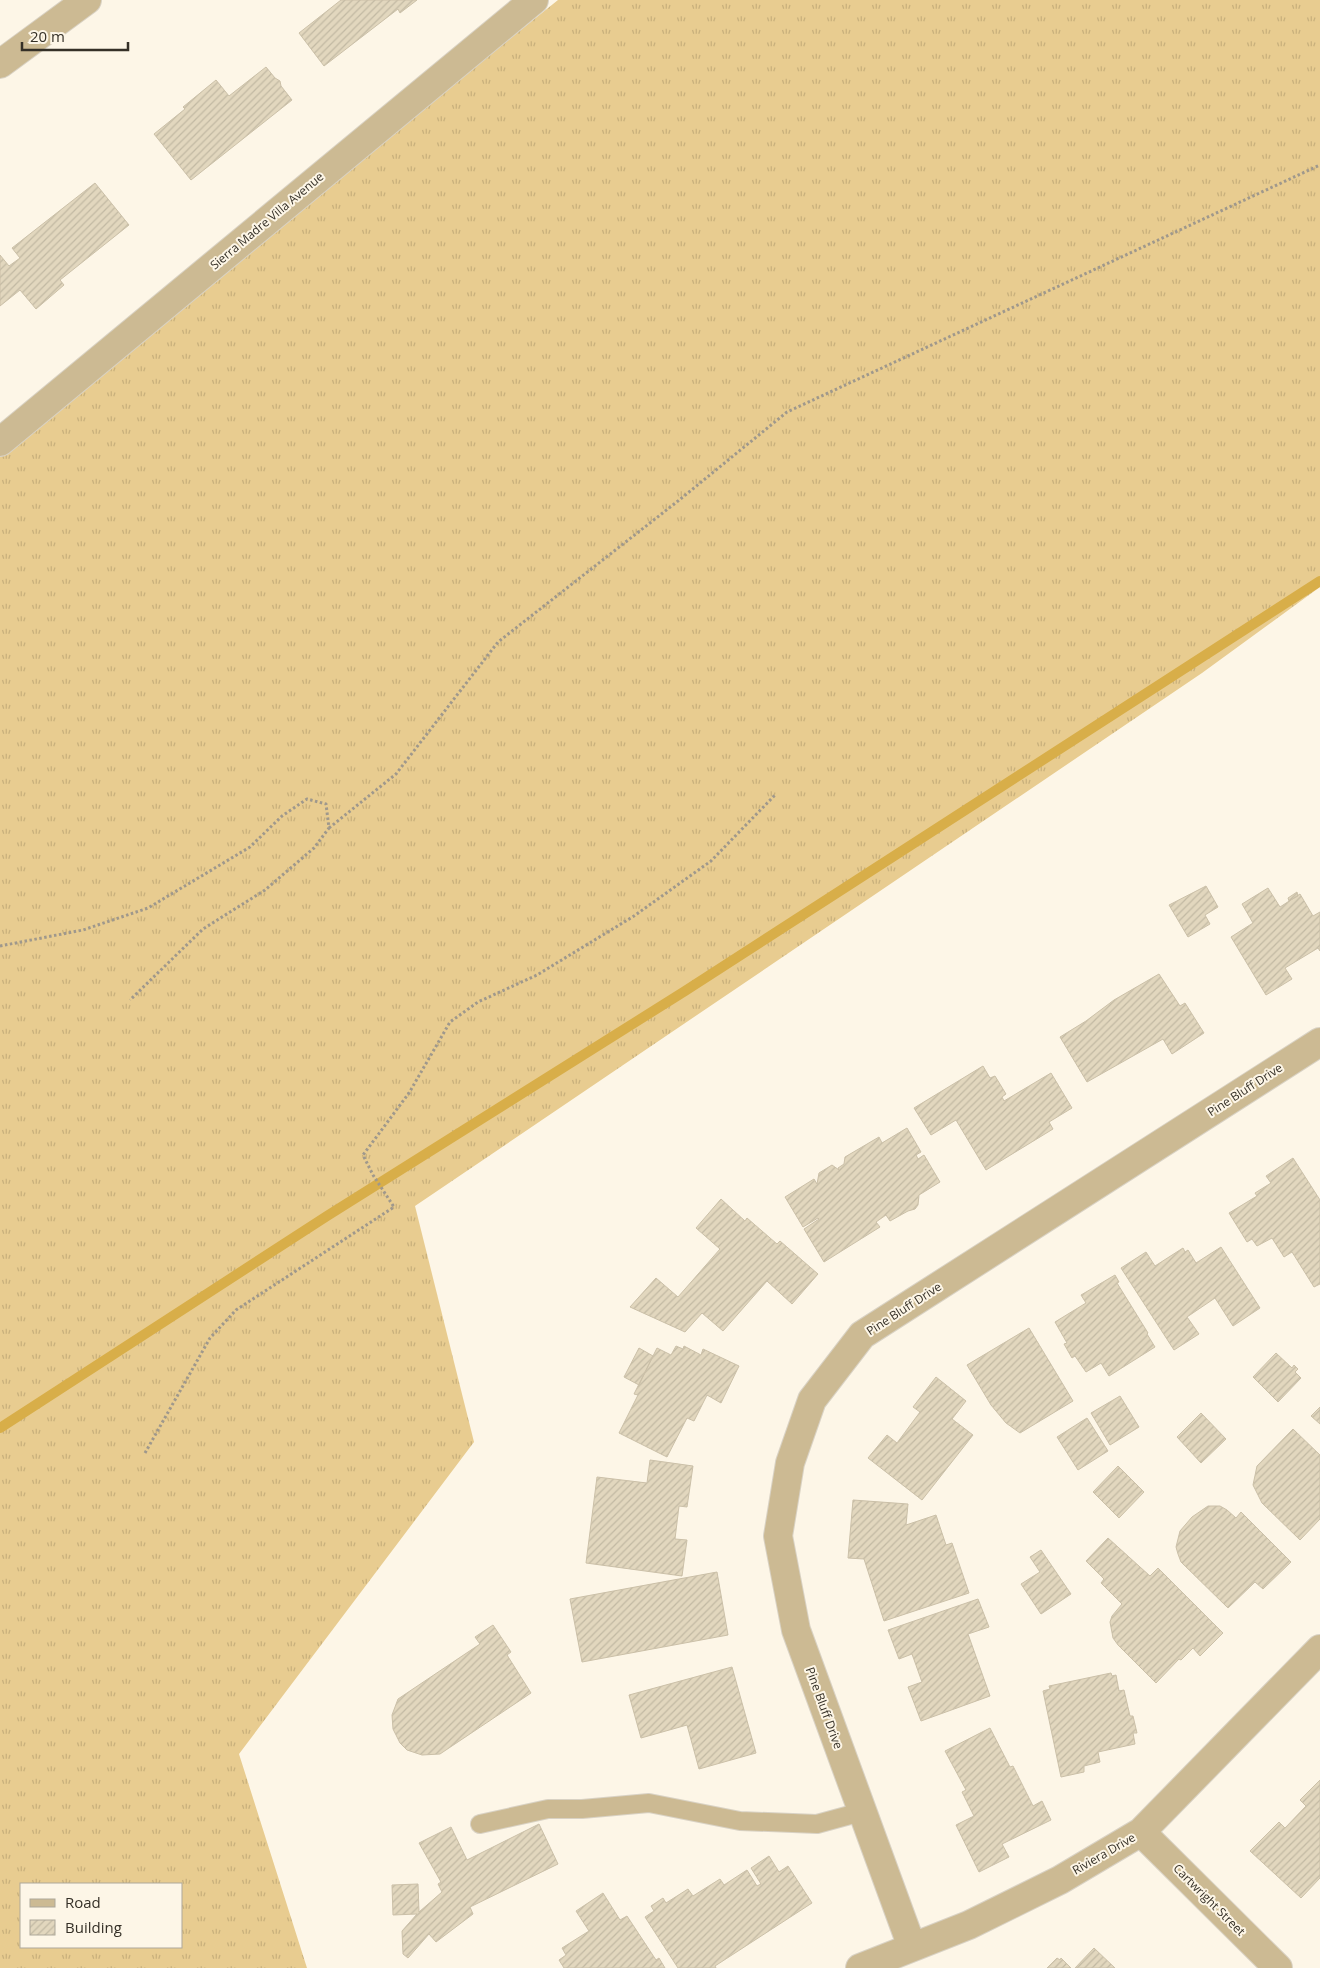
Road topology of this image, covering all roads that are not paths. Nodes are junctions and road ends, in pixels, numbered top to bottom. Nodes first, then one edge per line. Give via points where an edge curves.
1 (87, 0) edge
2 (534, 0) edge
3 (0, 64) edge
4 (0, 442) edge
5 (1320, 1042) edge
6 (1320, 1648) edge
7 (861, 1812) junction
8 (480, 1824) dead end
9 (1141, 1832) junction
10 (912, 1947) junction
11 (860, 1968) edge
12 (1278, 1968) edge

1 - 3 street
2 - 4 street, Sierra Madre Villa Avenue
5 - 7 street, Pine Bluff Drive via 862,1335 812,1400 790,1463 778,1536 796,1630
6 - 9 street, Riviera Drive
7 - 8 lane via 807,1824 740,1821 649,1803 548,1809
7 - 10 street, Pine Bluff Drive
9 - 10 street, Riviera Drive via 1060,1880 969,1925
9 - 12 street, Cartwright Street
10 - 11 street, Riviera Drive

